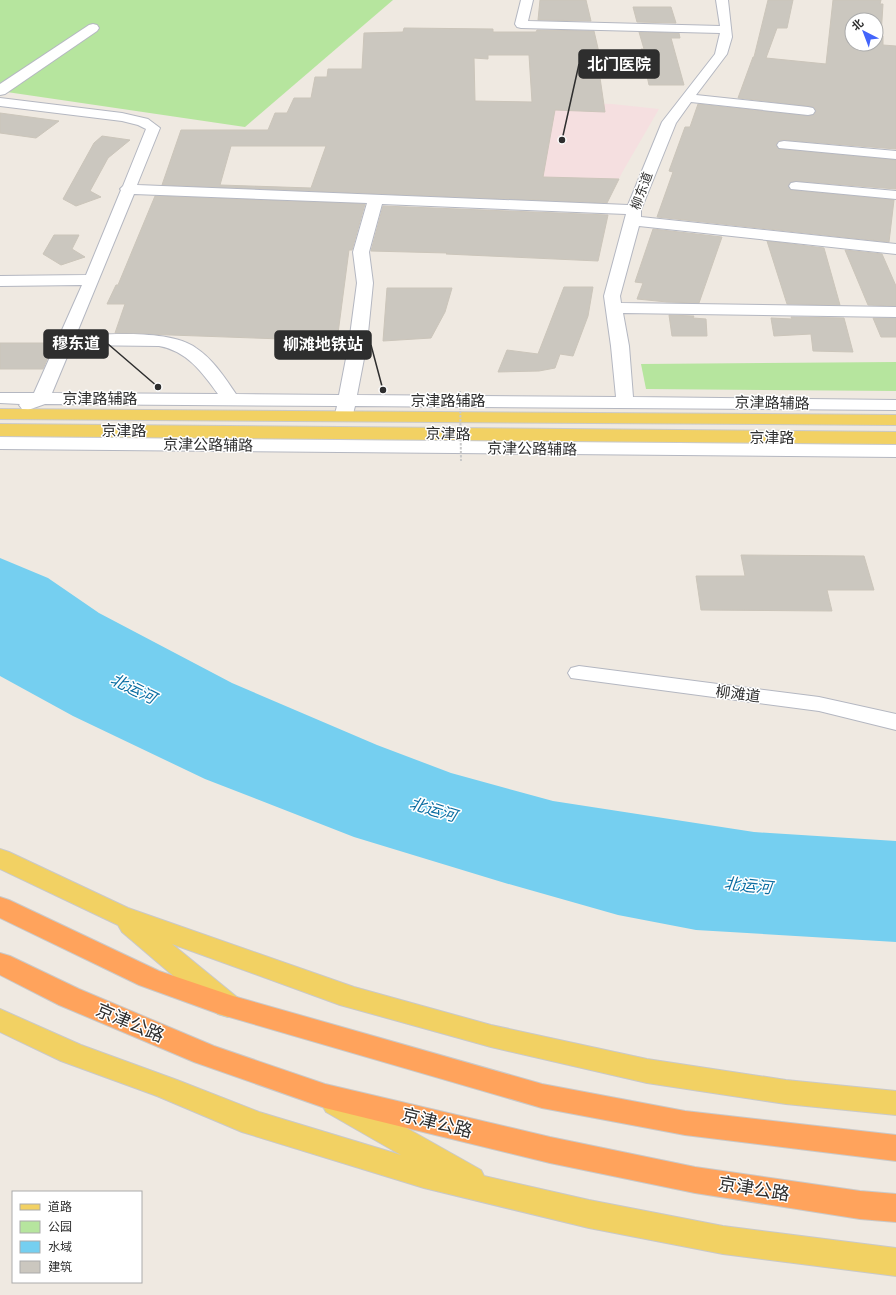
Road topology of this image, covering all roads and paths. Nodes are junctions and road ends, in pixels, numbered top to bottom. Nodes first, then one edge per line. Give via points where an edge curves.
1 (527, 0) edge
2 (722, 0) edge
3 (93, 28) dead end
4 (726, 30) junction
5 (0, 92) edge
6 (0, 97) edge
7 (687, 98) junction
8 (0, 102) edge
9 (15, 104) junction
10 (808, 111) dead end
11 (784, 145) dead end
12 (896, 155) edge
13 (796, 186) dead end
14 (127, 189) junction
15 (896, 195) edge
16 (376, 199) junction
17 (633, 216) junction
18 (896, 249) edge
19 (92, 280) junction
20 (0, 281) edge
21 (614, 308) junction
22 (896, 312) edge
23 (66, 340) junction
24 (460, 391) dead end
25 (0, 398) edge
26 (40, 399) junction
27 (231, 400) junction
28 (625, 402) junction
29 (896, 405) edge
30 (345, 408) junction
31 (0, 413) edge
32 (61, 415) junction
33 (896, 420) edge
34 (0, 430) edge
35 (896, 438) edge
36 (299, 439) junction
37 (0, 443) edge
38 (896, 451) edge
39 (461, 461) dead end
40 (579, 673) dead end
41 (896, 722) edge
42 (0, 858) edge
43 (0, 907) edge
44 (119, 915) junction
45 (0, 963) edge
46 (229, 1006) junction
47 (0, 1020) edge
48 (325, 1096) junction
49 (896, 1103) edge
50 (896, 1148) edge
51 (491, 1191) junction
52 (896, 1208) edge
53 (896, 1262) edge

1 - 4 street via 521,24
2 - 4 street, 柳东道
3 - 5 street
4 - 7 street, 柳东道 via 721,54
6 - 9 street
7 - 10 street
7 - 17 street, 柳东道 via 669,122
8 - 9 street
9 - 14 street via 122,117 149,124 153,128
11 - 12 street
13 - 15 street
14 - 16 street
14 - 19 street
16 - 17 street
16 - 30 street via 361,252 365,283 358,343
17 - 18 street
17 - 21 street, 柳东道 via 612,296
19 - 20 street
19 - 23 street
21 - 22 street
21 - 28 street, 柳东道
23 - 26 street
23 - 27 street via 159,341 173,344 191,352 218,380
24 - 39 path, bridge
25 - 26 street, 京津路辅路
26 - 27 street, 京津路辅路
26 - 31 street via 19,409
26 - 32 street via 48,410
27 - 30 street, 京津路辅路
28 - 29 street, 京津路辅路
28 - 30 street, 京津路辅路 via 381,400
30 - 32 main road, 京津路 via 316,415
30 - 33 main road, 京津路
31 - 32 main road, 京津路
34 - 36 main road, 京津路
35 - 36 main road, 京津路
36 - 37 street, 京津公路辅路
36 - 38 street, 京津公路辅路
40 - 41 street, 柳滩道 via 819,704
42 - 44 main road
43 - 46 highway via 149,978
44 - 46 main road
44 - 49 main road via 350,998 491,1036 647,1071 786,1092
45 - 48 highway, 京津公路 via 69,997 204,1054
46 - 50 highway via 542,1096 685,1123
47 - 51 main road via 71,1053 253,1123 424,1175
48 - 51 main road
48 - 52 highway, 京津公路 via 550,1150 695,1180
51 - 53 main road via 589,1214 723,1240

